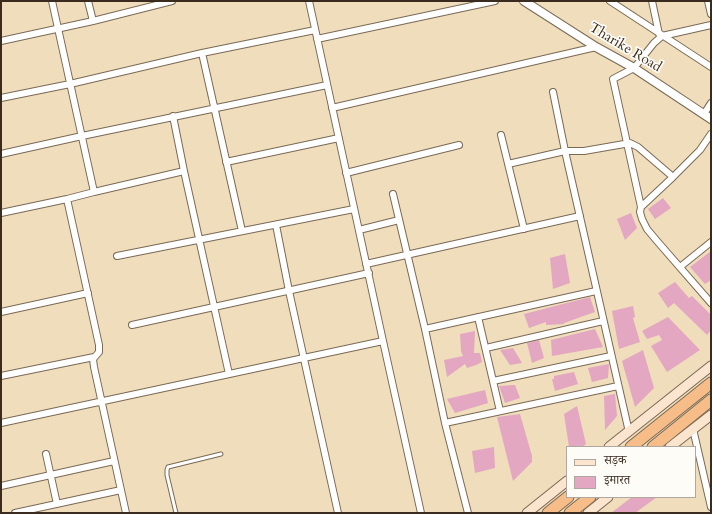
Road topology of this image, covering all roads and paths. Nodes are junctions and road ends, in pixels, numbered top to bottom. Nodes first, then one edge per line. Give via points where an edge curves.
1 (52, 1) edge
2 (88, 1) edge
3 (172, 1) edge
4 (308, 1) edge
5 (495, 1) edge
6 (524, 1) edge
7 (610, 1) edge
8 (652, 1) edge
9 (708, 1) edge
10 (154, 3) edge
11 (711, 14) edge
12 (93, 21) junction
13 (711, 25) edge
14 (57, 29) junction
15 (315, 30) junction
16 (660, 35) junction
17 (317, 39) junction
18 (1, 41) edge
19 (596, 47) junction
20 (202, 53) junction
21 (711, 67) edge
22 (634, 68) junction
23 (70, 84) junction
24 (327, 85) junction
25 (553, 92) dead end
26 (1, 98) edge
27 (711, 103) edge
28 (332, 108) junction
29 (214, 109) junction
30 (704, 114) junction
31 (173, 116) junction
32 (711, 119) edge
33 (711, 134) edge
34 (501, 135) dead end
35 (82, 136) junction
36 (339, 138) junction
37 (627, 143) junction
38 (459, 145) dead end
39 (565, 151) junction
40 (1, 154) edge
41 (226, 162) junction
42 (508, 164) junction
43 (184, 171) junction
44 (346, 173) junction
45 (673, 177) junction
46 (94, 192) junction
47 (393, 194) dead end
48 (67, 199) junction
49 (641, 207) junction
50 (354, 210) junction
51 (1, 213) edge
52 (580, 216) junction
53 (399, 220) junction
54 (276, 225) junction
55 (524, 229) junction
56 (359, 230) junction
57 (242, 232) junction
58 (199, 240) junction
59 (711, 242) edge
60 (407, 255) junction
61 (117, 256) dead end
62 (366, 264) junction
63 (680, 267) junction
64 (368, 274) junction
65 (289, 291) junction
66 (596, 291) junction
67 (88, 293) junction
68 (711, 303) edge
69 (214, 308) junction
70 (1, 312) edge
71 (478, 317) junction
72 (603, 321) junction
73 (132, 326) dead end
74 (425, 329) junction
75 (383, 341) junction
76 (486, 348) junction
77 (611, 356) junction
78 (94, 357) junction
79 (304, 358) junction
80 (711, 366) edge
81 (229, 374) junction
82 (1, 376) edge
83 (493, 381) junction
84 (711, 383) edge
85 (618, 386) junction
86 (711, 400) edge
87 (100, 401) junction
88 (500, 411) junction
89 (711, 415) edge
90 (1, 423) edge
91 (445, 423) junction
92 (693, 429) junction
93 (629, 432) junction
94 (610, 446) edge
95 (632, 446) edge
96 (653, 446) edge
97 (671, 446) edge
98 (46, 454) dead end
99 (221, 454) dead end
100 (114, 461) junction
101 (51, 475) junction
102 (566, 481) edge
103 (1, 486) edge
104 (121, 490) junction
105 (567, 498) edge
106 (589, 498) edge
107 (607, 498) edge
108 (57, 504) junction
109 (711, 507) edge
110 (15, 513) edge
111 (126, 513) edge
112 (176, 513) edge
113 (338, 513) edge
114 (422, 513) edge
115 (468, 513) edge
116 (527, 513) edge
117 (548, 513) edge
118 (570, 513) edge
119 (588, 513) edge

1 - 14 street
2 - 12 street
3 - 10 street
4 - 15 street
5 - 17 street
6 - 19 street, Tharike Road
7 - 16 street
8 - 16 street
9 - 11 street
10 - 12 street
12 - 14 street
13 - 16 street
14 - 18 street
14 - 23 street
15 - 17 street
15 - 20 street
16 - 21 street
16 - 22 street
17 - 24 street
19 - 22 street, Tharike Road
19 - 28 street
20 - 23 street
20 - 29 street
22 - 30 street, Tharike Road
22 - 37 street via 612,81
23 - 26 street
23 - 35 street
24 - 28 street
24 - 29 street
25 - 39 street
27 - 30 street
28 - 36 street
29 - 31 street
29 - 41 street
30 - 32 street, Tharike Road
31 - 35 street
31 - 43 street
33 - 45 street via 700,150
34 - 42 street
35 - 40 street
35 - 46 street
36 - 41 street
36 - 44 street
37 - 39 street via 584,151
37 - 45 street via 638,147
37 - 49 street
38 - 44 street
39 - 42 street
39 - 52 street
41 - 57 street
42 - 55 street
43 - 46 street
43 - 58 street
44 - 50 street
45 - 49 street
46 - 48 street
47 - 53 street
48 - 51 street
48 - 67 street
49 - 63 street via 642,220 647,229
50 - 54 street
50 - 56 street
52 - 55 street
52 - 66 street
53 - 56 street
53 - 60 street
54 - 57 street
54 - 65 street
55 - 60 street
56 - 62 street
57 - 58 street
58 - 61 street
58 - 69 street
59 - 63 street
60 - 62 street
60 - 74 street
62 - 64 street
63 - 68 street
64 - 65 street
64 - 75 street
65 - 69 street
65 - 79 street
66 - 71 street
66 - 72 street
67 - 70 street
67 - 78 street via 100,349
69 - 73 street
69 - 81 street
71 - 74 street
71 - 76 street
72 - 76 street
72 - 77 street
74 - 91 street
75 - 79 street
75 - 114 street
76 - 83 street
77 - 83 street
77 - 85 street
78 - 82 street
78 - 87 street
79 - 81 street
79 - 113 street
80 - 93 main road
81 - 87 street
83 - 88 street
84 - 95 highway
85 - 88 street
85 - 93 street
86 - 96 highway
87 - 90 street
87 - 100 street
88 - 91 street
89 - 92 main road
91 - 115 street
92 - 97 main road
92 - 109 street
93 - 94 main road
98 - 101 street
99 - 112 lane via 168,467 167,475
100 - 101 street
100 - 104 street
101 - 103 street
101 - 108 street
102 - 116 main road
104 - 108 street
104 - 111 street
105 - 117 highway
106 - 118 highway
107 - 119 main road
108 - 110 street

